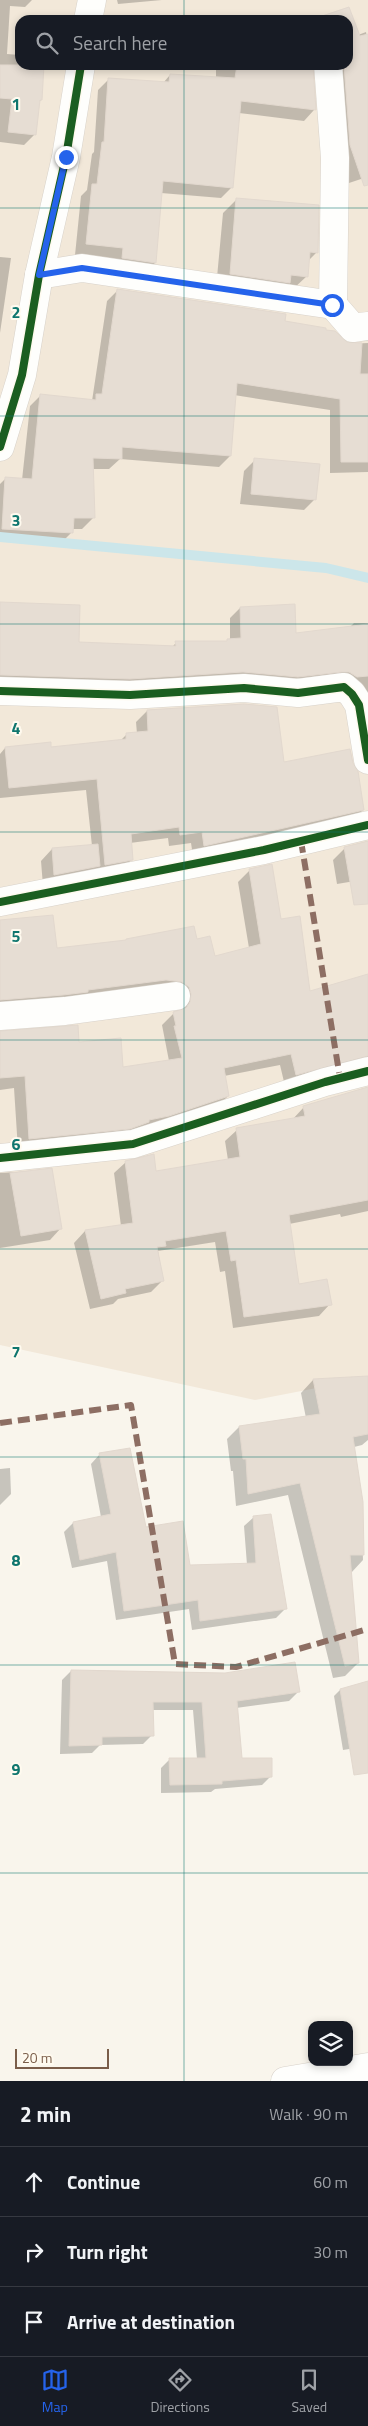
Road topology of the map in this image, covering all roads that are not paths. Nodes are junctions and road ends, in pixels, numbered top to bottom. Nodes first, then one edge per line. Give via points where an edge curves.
1 (92, 0) edge
2 (89, 15) edge
3 (80, 70) edge
4 (328, 70) edge
5 (39, 275) junction
6 (332, 305) junction
7 (368, 326) edge
8 (11, 371) edge
9 (0, 447) edge
10 (0, 691) edge
11 (364, 704) edge
12 (368, 760) edge
13 (368, 825) edge
14 (0, 902) edge
15 (176, 996) dead end
16 (0, 1016) edge
17 (368, 1071) edge
18 (0, 1158) edge
19 (368, 2067) edge
20 (285, 2081) edge

1 - 2 street
3 - 5 street via 66,157
4 - 6 street via 335,158
5 - 6 street via 82,268
5 - 8 street
6 - 7 street via 353,328
8 - 9 street
10 - 11 street via 130,695 244,688 298,693 344,687
11 - 12 street
13 - 14 street via 264,850
15 - 16 street
17 - 18 street via 133,1144
19 - 20 street

